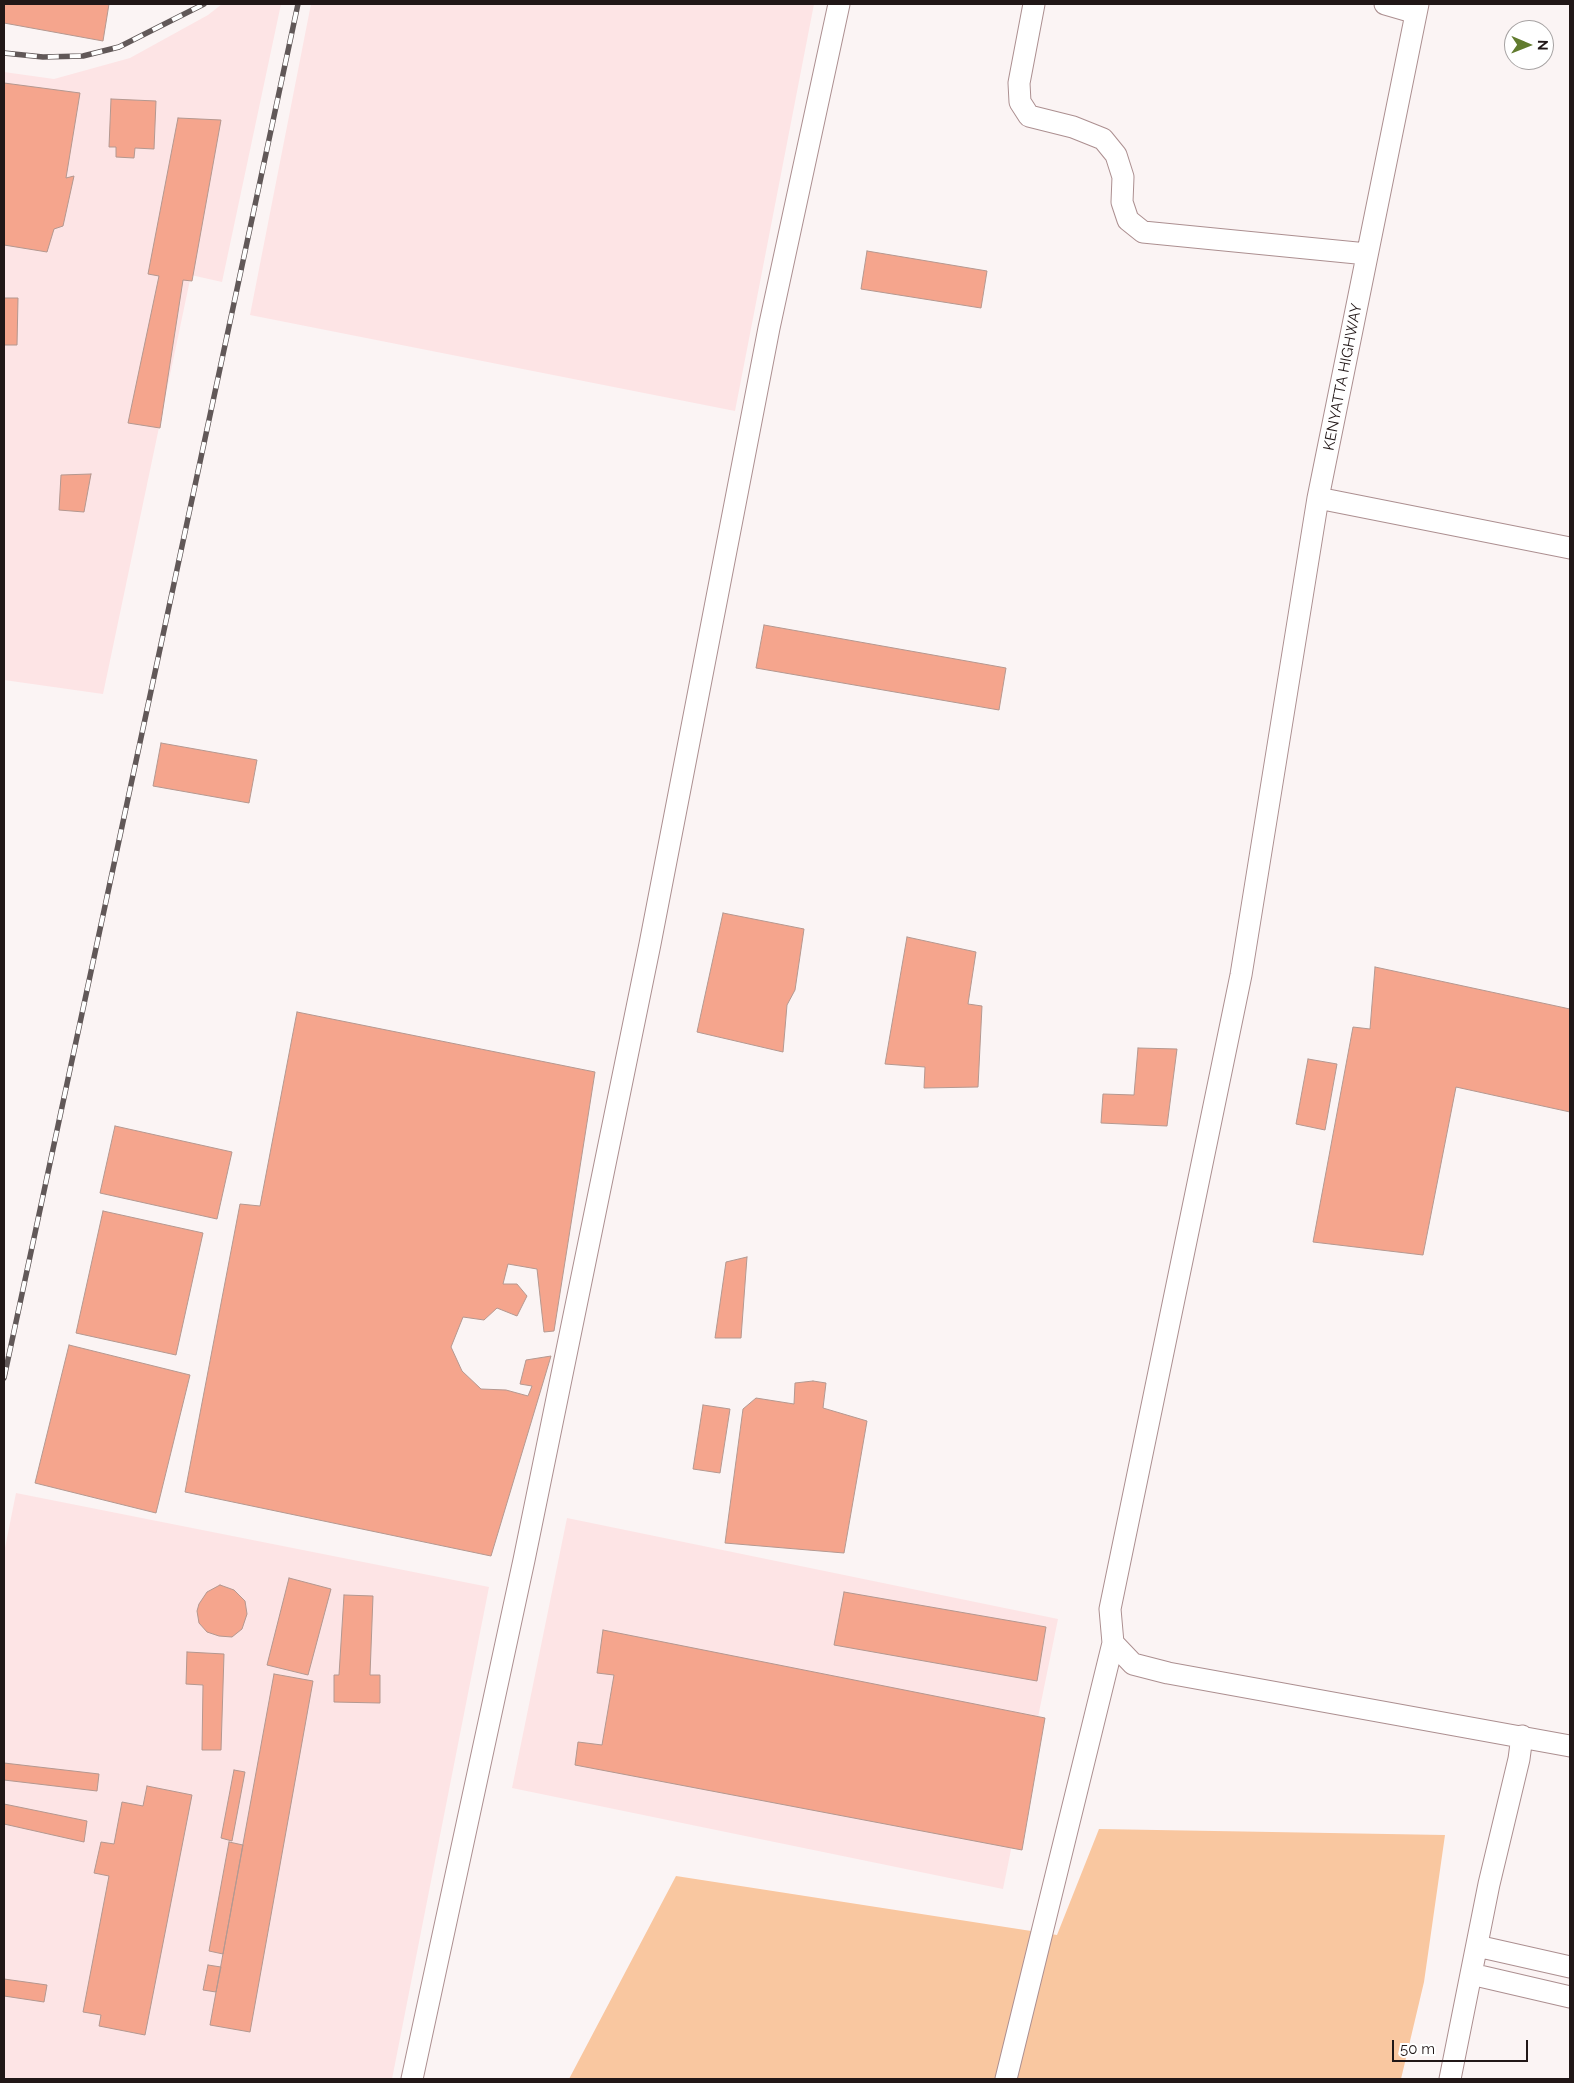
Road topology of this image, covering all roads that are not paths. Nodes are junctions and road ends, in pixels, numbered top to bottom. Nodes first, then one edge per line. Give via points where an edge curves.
1 (838, 4) edge
2 (1034, 4) edge
3 (1385, 4) edge
4 (1417, 8) edge
5 (1367, 254) junction
6 (1318, 498) junction
7 (1570, 548) edge
8 (1113, 1643) junction
9 (1522, 1736) junction
10 (1570, 1746) edge
11 (1477, 1946) junction
12 (1570, 1967) edge
13 (1471, 1974) junction
14 (1570, 1997) edge
15 (412, 2079) edge
16 (1006, 2079) edge
17 (1450, 2079) edge

1 - 15 street via 769,328 640,993 522,1569
2 - 5 street via 1019,83 1020,102 1029,116 1073,127 1103,139 1116,155 1123,177 1122,202 1128,220 1143,232
3 - 4 street
4 - 5 street, KENYATTA HIGHWAY
5 - 6 street, KENYATTA HIGHWAY
6 - 7 street
6 - 8 street, KENYATTA HIGHWAY via 1241,975 1110,1609
8 - 9 street via 1133,1664 1168,1674
8 - 16 street, KENYATTA HIGHWAY
9 - 10 street
9 - 11 street
11 - 12 street
11 - 13 street
13 - 14 street
13 - 17 street

